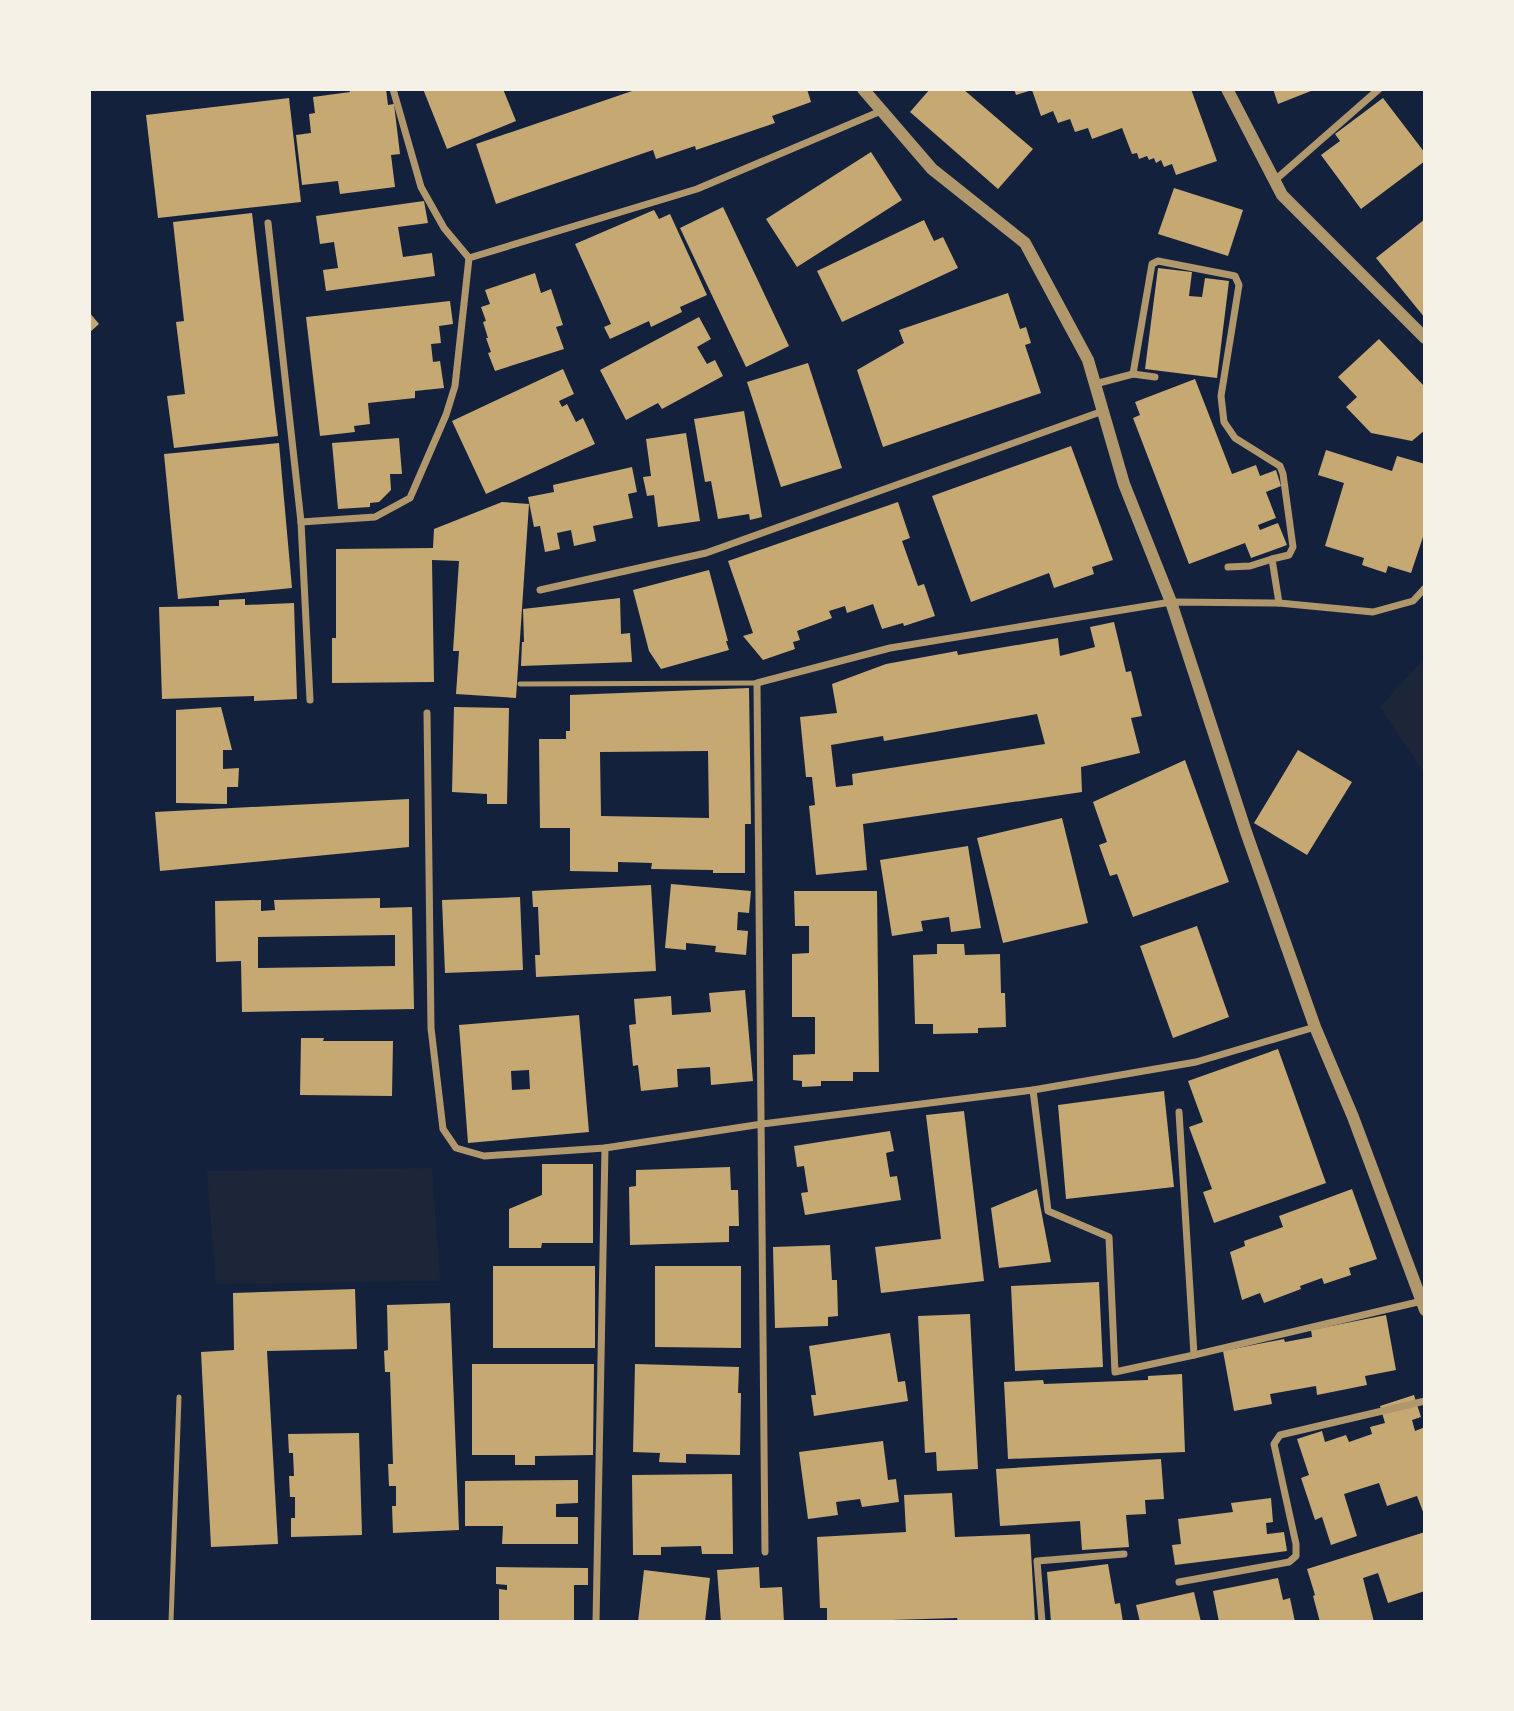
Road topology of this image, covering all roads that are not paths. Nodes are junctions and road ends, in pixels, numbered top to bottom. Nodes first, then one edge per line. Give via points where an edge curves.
1 (393, 89) edge
2 (863, 89) edge
3 (1227, 89) edge
4 (1379, 89) edge
5 (881, 111) junction
6 (1274, 181) junction
7 (268, 223) dead end
8 (469, 258) junction
9 (1425, 338) edge
10 (1133, 374) junction
11 (1155, 377) dead end
12 (1095, 384) junction
13 (1103, 411) junction
14 (301, 522) junction
15 (1272, 559) junction
16 (1228, 567) dead end
17 (1425, 588) edge
18 (540, 590) dead end
19 (1171, 602) junction
20 (1279, 603) junction
21 (757, 683) junction
22 (520, 684) dead end
23 (310, 700) dead end
24 (427, 713) dead end
25 (1315, 1027) junction
26 (1033, 1090) junction
27 (1179, 1112) dead end
28 (761, 1124) junction
29 (605, 1148) junction
30 (1423, 1306) edge
31 (1194, 1355) junction
32 (179, 1397) dead end
33 (1425, 1401) edge
34 (765, 1552) dead end
35 (1124, 1554) dead end
36 (1179, 1582) dead end
37 (171, 1622) edge
38 (596, 1622) edge
39 (1042, 1622) edge

1 - 8 street via 421,187 444,228
2 - 5 street
3 - 6 street
4 - 6 street
5 - 8 street via 697,189
5 - 12 street via 932,169 1025,243 1087,360
6 - 9 street via 1282,195
7 - 14 street
8 - 14 street via 455,386 410,498 375,517
10 - 11 street
10 - 12 street
10 - 15 street via 1152,264 1158,261 1236,276 1221,396 1224,422 1235,438 1280,466 1283,474 1293,547 1289,555
12 - 13 street
13 - 18 street via 706,553
13 - 19 street via 1124,484
14 - 23 street
15 - 16 street
15 - 20 street
17 - 20 street via 1412,601 1373,612
19 - 20 street
19 - 21 street via 890,648
19 - 25 street
21 - 22 lane
21 - 28 street
24 - 29 street via 431,1028 443,1129 456,1148 484,1156
25 - 26 street via 1196,1062
25 - 30 street
26 - 28 street
26 - 31 street via 1048,1211 1109,1237 1115,1372
27 - 31 street
28 - 29 street
28 - 34 street
29 - 38 street
30 - 31 street
32 - 37 lane
33 - 36 street via 1280,1435 1274,1444 1296,1556 1289,1562
35 - 39 street via 1037,1561

